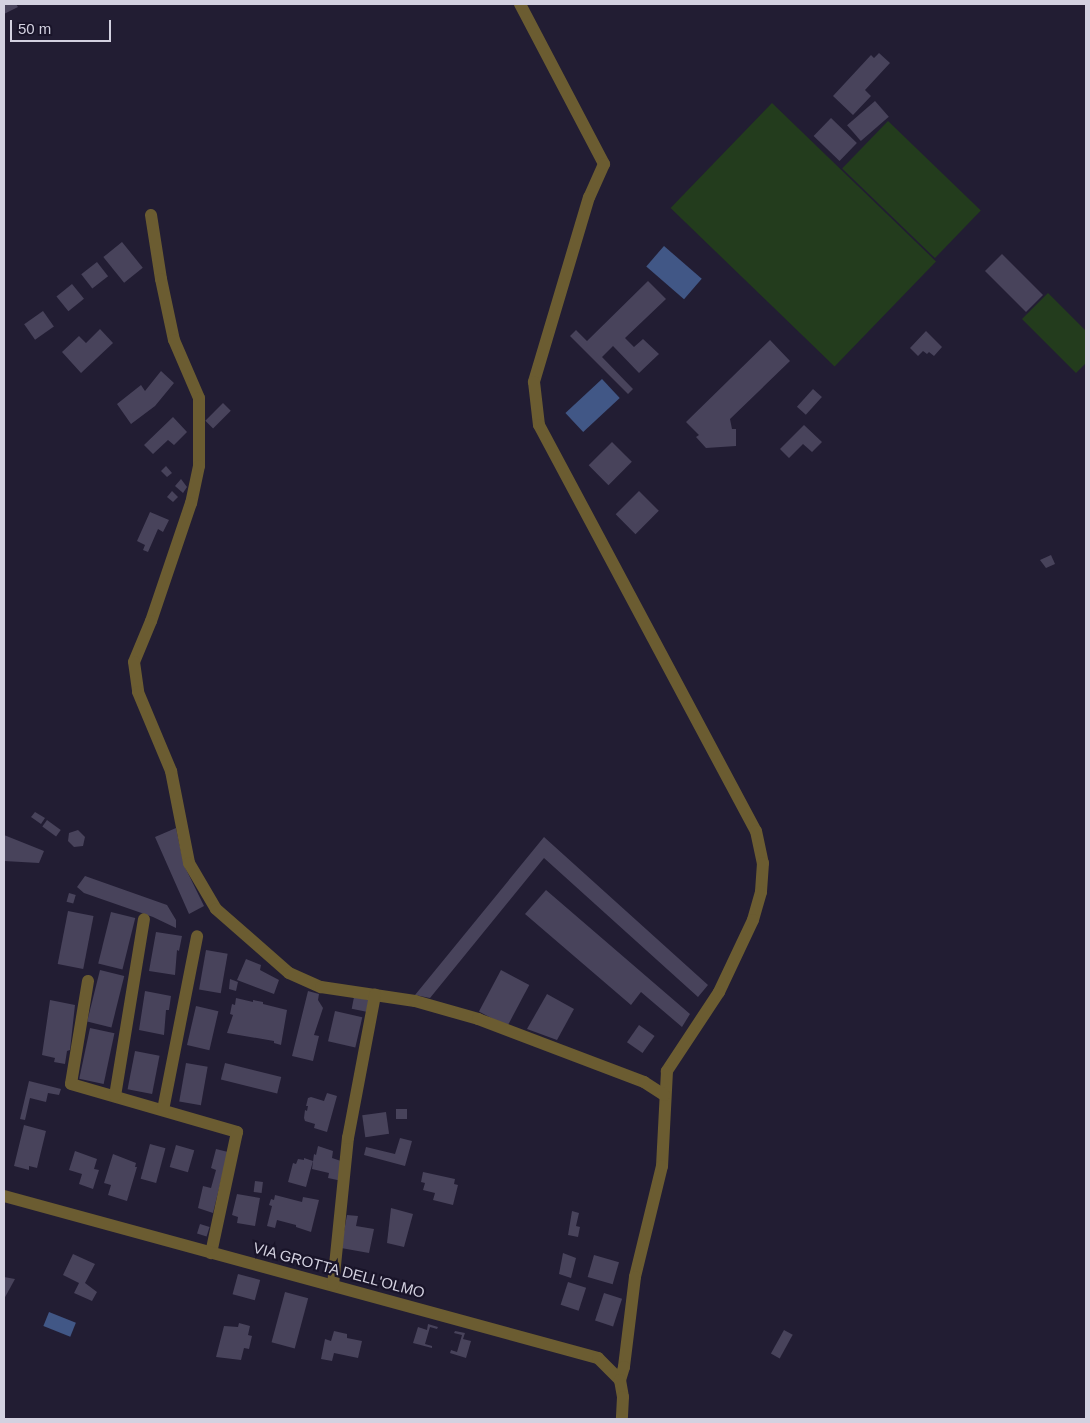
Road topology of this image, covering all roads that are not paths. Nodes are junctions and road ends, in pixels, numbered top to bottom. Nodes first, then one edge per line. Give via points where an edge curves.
1 (520, 4) edge
2 (151, 214) dead end
3 (144, 919) dead end
4 (196, 936) dead end
5 (88, 981) dead end
6 (375, 995) junction
7 (664, 1095) junction
8 (115, 1096) junction
9 (163, 1110) junction
10 (4, 1196) edge
11 (211, 1253) junction
12 (333, 1284) junction
13 (620, 1380) junction
14 (622, 1419) edge

1 - 7 street via 604,164 589,197 534,382 539,425 751,823 761,848 761,892 753,920 719,992 667,1072
2 - 6 street via 174,340 199,398 199,466 191,503 134,662 138,692 170,771 189,863 216,909 290,973 321,987
3 - 8 street
4 - 9 street
5 - 8 street via 71,1084
6 - 7 street via 415,1001 478,1019 644,1082
6 - 12 street via 348,1138
7 - 13 street via 662,1166 635,1277
8 - 9 street
9 - 11 street via 237,1132
10 - 11 street, VIA GROTTA DELL'OLMO
11 - 12 street, VIA GROTTA DELL'OLMO
12 - 13 street, VIA GROTTA DELL'OLMO via 598,1358
13 - 14 street

